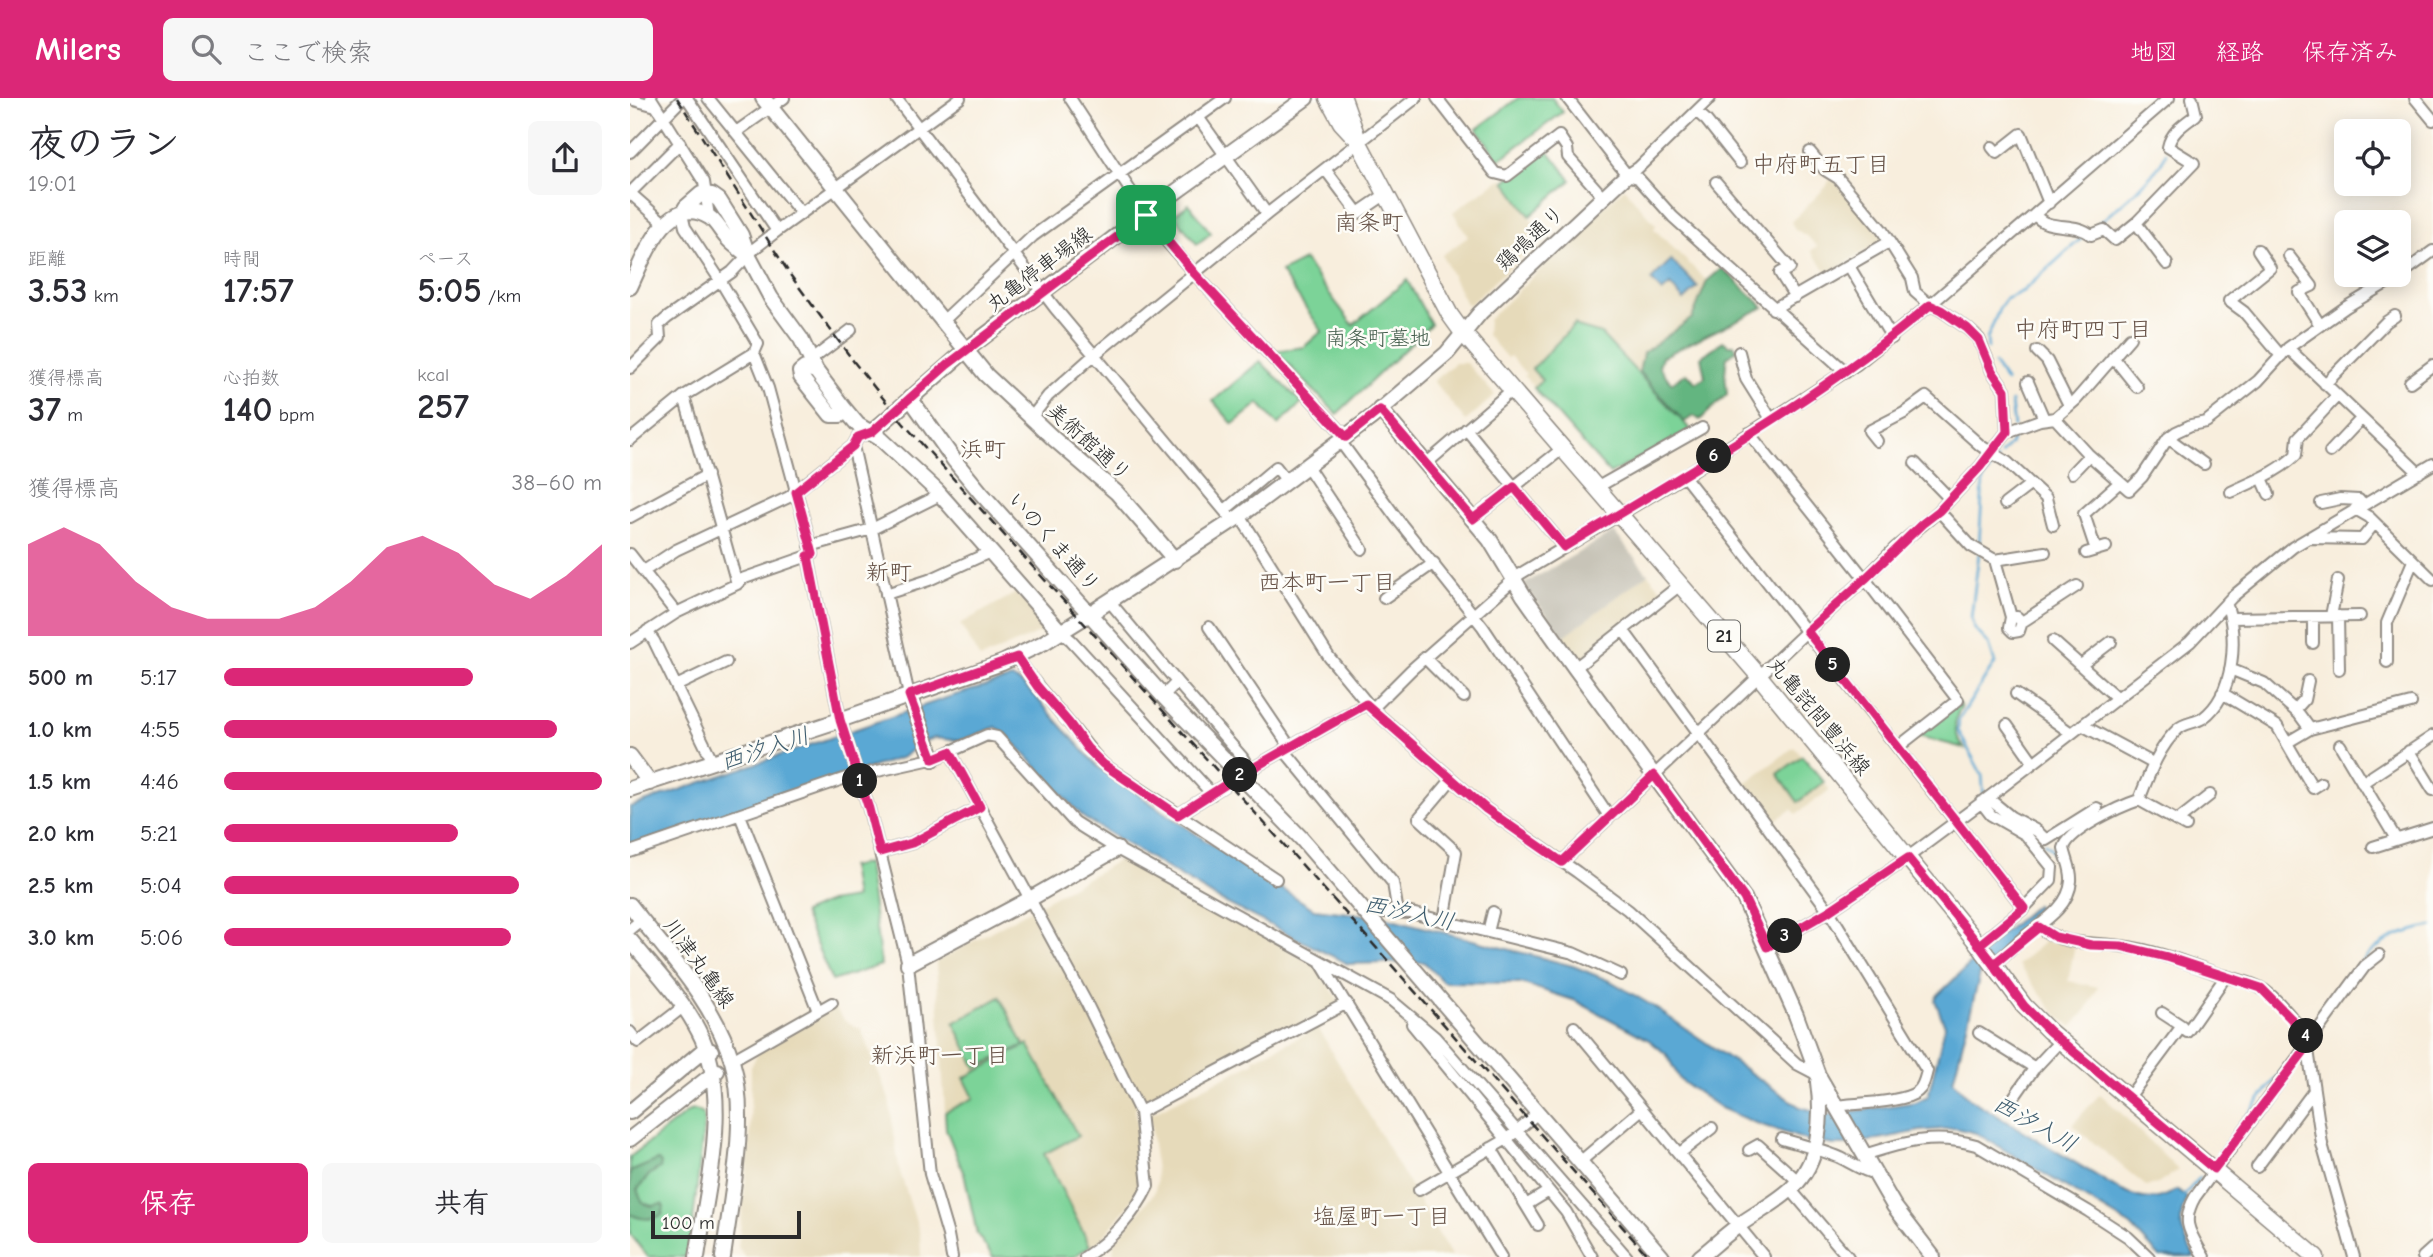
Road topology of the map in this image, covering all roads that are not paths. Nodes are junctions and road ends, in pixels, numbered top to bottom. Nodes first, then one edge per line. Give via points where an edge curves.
1 (685, 98) edge
2 (708, 98) edge
3 (784, 98) edge
4 (896, 98) edge
5 (960, 98) edge
6 (1070, 98) edge
7 (1225, 98) edge
8 (1306, 98) edge
9 (1328, 98) edge
10 (1343, 98) edge
11 (1416, 98) edge
12 (1437, 98) edge
13 (1567, 98) edge
14 (1710, 98) edge
15 (2169, 98) edge
16 (2192, 98) edge
17 (2414, 98) edge
18 (630, 99) edge
19 (654, 102) edge
20 (767, 103) edge
21 (1697, 112) junction
22 (664, 117) junction
23 (1198, 117) junction
24 (2433, 120) edge
25 (917, 128) junction
26 (736, 132) junction
27 (1359, 142) junction
28 (680, 143) junction
29 (1992, 148) dead end
30 (630, 152) edge
31 (1810, 152) dead end
32 (1225, 156) junction
33 (1740, 163) dead end
34 (1325, 169) junction
35 (1119, 172) junction
36 (1627, 175) junction
37 (1716, 182) dead end
38 (839, 185) junction
39 (630, 193) edge
40 (705, 194) junction
41 (1386, 194) junction
42 (1604, 198) junction
43 (2049, 203) junction
44 (801, 213) junction
45 (682, 214) junction
46 (1267, 214) junction
47 (1146, 215) junction
48 (2035, 215) junction
49 (709, 217) junction
50 (664, 223) junction
51 (2136, 223) junction
52 (776, 231) junction
53 (1889, 242) junction
54 (2258, 250) dead end
55 (2433, 251) edge
56 (1013, 252) junction
57 (748, 256) junction
58 (2289, 256) dead end
59 (2167, 264) dead end
60 (1849, 266) junction
61 (1195, 274) junction
62 (720, 280) junction
63 (630, 287) edge
64 (1044, 292) junction
65 (1795, 297) junction
66 (1930, 305) junction
67 (1773, 309) junction
68 (2395, 316) dead end
69 (943, 321) junction
70 (2320, 325) junction
71 (851, 330) dead end
72 (794, 332) junction
73 (1463, 333) junction
74 (1892, 338) junction
75 (2130, 338) dead end
76 (2037, 351) dead end
77 (1740, 352) dead end
78 (2284, 352) junction
79 (754, 353) junction
80 (969, 354) junction
81 (818, 355) dead end
82 (1094, 355) junction
83 (2113, 358) junction
84 (2432, 367) edge
85 (630, 368) edge
86 (816, 371) junction
87 (1846, 372) junction
88 (800, 375) junction
89 (2028, 382) dead end
90 (2410, 382) dead end
91 (2325, 384) junction
92 (2137, 387) dead end
93 (1512, 390) junction
94 (684, 396) junction
95 (2337, 396) junction
96 (910, 398) junction
97 (2069, 405) junction
98 (1380, 410) junction
99 (837, 411) junction
100 (1031, 418) junction
101 (2049, 418) junction
102 (1771, 419) junction
103 (2361, 419) junction
104 (1702, 428) dead end
105 (1466, 429) junction
106 (2011, 430) junction
107 (872, 432) junction
108 (1749, 433) junction
109 (2168, 438) junction
110 (1343, 439) junction
111 (630, 440) edge
112 (1877, 440) dead end
113 (853, 446) junction
114 (1562, 449) junction
115 (2330, 452) dead end
116 (1995, 455) junction
117 (2089, 455) junction
118 (1427, 463) junction
119 (1915, 463) dead end
120 (2204, 464) dead end
121 (2433, 464) edge
122 (1307, 466) junction
123 (2072, 472) dead end
124 (2419, 473) junction
125 (707, 475) junction
126 (1684, 476) junction
127 (2262, 478) junction
128 (2120, 482) junction
129 (2031, 484) junction
130 (1514, 487) junction
131 (1596, 488) junction
132 (796, 492) junction
133 (2231, 492) dead end
134 (2269, 494) dead end
135 (940, 495) junction
136 (1950, 499) junction
137 (2321, 503) dead end
138 (2005, 504) dead end
139 (2358, 507) junction
140 (1939, 511) junction
141 (1618, 514) junction
142 (1232, 516) junction
143 (630, 517) edge
144 (1473, 519) junction
145 (2374, 524) junction
146 (2053, 525) dead end
147 (872, 529) junction
148 (722, 530) junction
149 (2307, 538) junction
150 (1564, 547) junction
151 (1362, 549) dead end
152 (2096, 550) dead end
153 (809, 551) junction
154 (990, 552) junction
155 (2045, 552) dead end
156 (630, 554) edge
157 (1990, 557) junction
158 (1175, 560) junction
159 (2413, 561) junction
160 (1434, 563) junction
161 (642, 569) junction
162 (630, 576) edge
163 (1514, 579) junction
164 (1865, 579) junction
165 (2338, 580) dead end
166 (2433, 580) edge
167 (737, 584) junction
168 (1680, 585) junction
169 (2077, 586) dead end
170 (886, 594) junction
171 (1384, 598) dead end
172 (1110, 602) junction
173 (2226, 603) junction
174 (676, 613) junction
175 (1091, 614) junction
176 (1475, 616) junction
177 (2335, 616) junction
178 (2360, 616) dead end
179 (2312, 617) junction
180 (2231, 618) junction
181 (1209, 626) dead end
182 (1623, 630) junction
183 (647, 631) junction
184 (1060, 631) junction
185 (1807, 631) junction
186 (2053, 641) dead end
187 (2111, 642) dead end
188 (630, 643) edge
189 (2313, 643) dead end
190 (1017, 657) junction
191 (1425, 658) junction
192 (726, 662) dead end
193 (2387, 662) dead end
194 (2081, 665) junction
195 (1575, 668) junction
196 (2339, 669) dead end
197 (2230, 670) junction
198 (1759, 676) junction
199 (2308, 681) dead end
200 (1177, 682) junction
201 (676, 685) junction
202 (2222, 693) junction
203 (2016, 694) dead end
204 (1163, 696) junction
205 (1464, 697) dead end
206 (2117, 698) junction
207 (911, 702) junction
208 (2411, 703) dead end
209 (1369, 707) junction
210 (2295, 710) junction
211 (841, 724) junction
212 (2082, 724) junction
213 (2007, 725) dead end
214 (2310, 729) junction
215 (1699, 732) junction
216 (2071, 733) junction
217 (2433, 736) edge
218 (2288, 742) junction
219 (2340, 745) dead end
220 (1898, 747) junction
221 (1287, 749) junction
222 (2409, 751) junction
223 (950, 752) junction
224 (630, 756) edge
225 (933, 759) junction
226 (2149, 761) dead end
227 (713, 762) junction
228 (2033, 762) junction
229 (1245, 773) junction
230 (858, 775) junction
231 (1654, 775) junction
232 (1451, 780) junction
233 (650, 783) junction
234 (2321, 783) dead end
235 (2362, 783) junction
236 (630, 789) edge
237 (2433, 790) edge
238 (1212, 794) junction
239 (2210, 795) dead end
240 (1984, 800) junction
241 (2138, 800) junction
242 (980, 807) junction
243 (2097, 808) dead end
244 (740, 815) junction
245 (1178, 815) junction
246 (1609, 816) junction
247 (1955, 820) junction
248 (2433, 828) edge
249 (2396, 839) junction
250 (2373, 847) dead end
251 (1117, 849) junction
252 (630, 852) edge
253 (880, 852) junction
254 (1908, 858) junction
255 (1562, 862) junction
256 (1276, 879) dead end
257 (1030, 899) junction
258 (630, 905) edge
259 (2024, 908) junction
260 (1829, 911) junction
261 (1384, 912) dead end
262 (1493, 912) dead end
263 (1398, 913) junction
264 (1444, 921) junction
265 (636, 924) edge
266 (2039, 927) junction
267 (1488, 932) junction
268 (630, 940) edge
269 (1979, 945) junction
270 (1767, 947) junction
271 (2379, 955) dead end
272 (1321, 963) junction
273 (908, 964) junction
274 (1994, 964) junction
275 (1621, 975) dead end
276 (2226, 976) junction
277 (1391, 1000) junction
278 (832, 1003) dead end
279 (1347, 1003) junction
280 (683, 1007) junction
281 (818, 1011) junction
282 (2162, 1013) dead end
283 (1574, 1027) dead end
284 (630, 1032) edge
285 (1979, 1032) dead end
286 (2187, 1032) dead end
287 (2061, 1040) junction
288 (2307, 1041) junction
289 (706, 1048) junction
290 (732, 1060) junction
291 (2035, 1069) junction
292 (713, 1075) junction
293 (1818, 1075) junction
294 (2314, 1092) junction
295 (2129, 1097) junction
296 (2012, 1100) dead end
297 (1831, 1108) junction
298 (1642, 1109) junction
299 (630, 1112) edge
300 (1140, 1112) junction
301 (1538, 1113) junction
302 (1712, 1128) dead end
303 (1518, 1130) junction
304 (630, 1139) edge
305 (1507, 1139) junction
306 (1782, 1139) dead end
307 (1816, 1147) junction
308 (1491, 1148) junction
309 (1749, 1150) dead end
310 (1680, 1153) junction
311 (1863, 1153) junction
312 (1581, 1161) junction
313 (2257, 1167) dead end
314 (2214, 1169) junction
315 (1449, 1172) junction
316 (1875, 1174) junction
317 (1795, 1185) junction
318 (1419, 1190) dead end
319 (1549, 1191) junction
320 (1526, 1205) junction
321 (1538, 1225) dead end
322 (1739, 1225) junction
323 (1105, 1244) junction
324 (2433, 1248) edge
325 (1707, 1255) edge
326 (697, 1257) edge
327 (723, 1257) edge
328 (952, 1257) edge
329 (1085, 1257) edge
330 (1108, 1257) edge
331 (1501, 1257) edge
332 (1592, 1257) edge
333 (1627, 1257) edge
334 (1662, 1257) edge
335 (1764, 1257) edge
336 (1848, 1257) edge
337 (1933, 1257) edge
338 (2149, 1257) edge
339 (2204, 1257) edge
340 (2316, 1257) edge
341 (2354, 1257) edge
342 (2423, 1257) edge

1 - 22 street
1 - 52 street
2 - 26 street
3 - 20 street
4 - 25 street
5 - 25 street
6 - 35 street
7 - 23 street
8 - 32 street, 丸亀停車場線
9 - 27 main road, 丸亀詫間豊浜線 / 21
10 - 27 main road, 丸亀詫間豊浜線 / 21
11 - 27 street
12 - 42 street via 1495,173 1507,176 1559,136 1568,158
13 - 36 street
14 - 21 street
15 - 43 street
16 - 51 street via 2196,115 2176,131 2168,147 2194,163
17 - 24 street
18 - 19 street
19 - 22 street
20 - 26 street
20 - 38 street, 美術館通り
21 - 33 street
21 - 36 street
22 - 28 street
22 - 30 street
23 - 32 street
23 - 35 street
25 - 38 street
25 - 56 street
26 - 44 street
27 - 34 street
27 - 41 main road, 丸亀詫間豊浜線 / 21
28 - 39 street
28 - 40 street via 705,182
29 - 43 street via 1997,153 2021,134
31 - 53 street via 1838,178
32 - 46 street
32 - 47 street, 丸亀停車場線
34 - 41 street via 1358,213
34 - 46 street
35 - 47 street
35 - 56 street
36 - 42 street, 鶏鳴通り
36 - 67 street via 1638,178 1673,217
37 - 65 street via 1790,268 1780,273
38 - 44 street
38 - 69 street, 美術館通り
39 - 50 street
40 - 45 street
40 - 49 street
40 - 57 street via 719,200
41 - 73 main road, 丸亀詫間豊浜線 / 21
42 - 73 street, 鶏鳴通り
43 - 48 street
44 - 52 street
45 - 49 street
45 - 50 street
45 - 62 street via 685,227
46 - 61 street
47 - 61 street
47 - 64 street, 丸亀停車場線
48 - 51 street via 2046,224 2089,233 2104,230 2115,240
48 - 66 street
49 - 57 street
50 - 63 street
51 - 59 street
52 - 57 street
53 - 60 street
53 - 66 street via 1912,278 1914,292
54 - 78 street via 2270,268 2229,301
55 - 70 street
56 - 64 street
56 - 69 street
57 - 62 street
57 - 72 street
58 - 70 street via 2312,286 2299,292
60 - 65 street
60 - 74 street
61 - 82 street
61 - 110 street
62 - 79 street via 758,344
62 - 85 street via 659,326 660,338
64 - 80 street, 丸亀停車場線
64 - 82 street
65 - 67 street
66 - 74 street
66 - 106 street via 1979,340 2005,390
67 - 87 street
68 - 91 street
69 - 80 street, 美術館通り
70 - 78 street
71 - 81 street
72 - 86 street
72 - 88 street
73 - 93 main road, 丸亀詫間豊浜線 / 21
73 - 98 street, 鶏鳴通り via 1447,353
74 - 87 street
75 - 83 street
76 - 97 street via 2047,361
77 - 102 street via 1746,379
78 - 91 street
78 - 109 street via 2258,381 2206,422
79 - 94 street
79 - 132 street
80 - 96 street, 丸亀停車場線
80 - 100 street, 美術館通り
82 - 100 street via 1048,396
82 - 142 street
83 - 92 street
83 - 97 street
84 - 90 street
86 - 88 street via 805,368
86 - 99 street
87 - 102 street
88 - 99 street
89 - 101 street
91 - 95 street
93 - 105 street
93 - 114 main road, 丸亀詫間豊浜線 / 21
94 - 111 street
94 - 125 street
95 - 103 street
95 - 127 street via 2298,438 2296,454
96 - 107 street, 丸亀停車場線
96 - 175 street, いのくま通り via 954,460
97 - 101 street
98 - 110 street, 鶏鳴通り
98 - 118 street
99 - 107 street via 850,427
100 - 158 street, 美術館通り via 1117,494
101 - 106 street
101 - 117 street
102 - 108 street
103 - 115 street
103 - 124 street
104 - 131 street
105 - 118 street
105 - 130 street
106 - 116 street
107 - 113 street via 858,437
107 - 135 street
108 - 126 street
108 - 164 street
109 - 120 street
109 - 128 street via 2129,490
110 - 122 street, 鶏鳴通り
110 - 160 street via 1398,520
112 - 116 street via 1869,431 1926,397
113 - 132 street
113 - 147 street
114 - 130 street
114 - 131 main road, 丸亀詫間豊浜線 / 21
116 - 129 street
116 - 136 street
117 - 123 street
117 - 128 street
118 - 144 street
119 - 136 street
121 - 124 street
122 - 142 street, 鶏鳴通り
122 - 151 street
124 - 139 street
125 - 143 street
125 - 148 street
126 - 141 street
126 - 185 street
127 - 133 street
127 - 134 street
128 - 152 street via 2084,514
129 - 138 street
129 - 146 street via 2046,498
130 - 144 street
130 - 150 street
131 - 141 main road, 丸亀詫間豊浜線 / 21
132 - 148 street
132 - 153 street
135 - 147 street
135 - 154 street
136 - 140 street
137 - 139 street via 2358,500
139 - 145 street
139 - 149 street
140 - 157 street via 1973,547
140 - 164 street
141 - 150 street
141 - 168 main road, 丸亀詫間豊浜線 / 21
142 - 158 street, 鶏鳴通り
142 - 209 street
144 - 163 street
145 - 149 street via 2362,540
145 - 159 street
147 - 153 street
147 - 170 street
148 - 161 street
148 - 167 street
149 - 173 street
150 - 163 street
153 - 167 street
153 - 211 street
154 - 170 street
154 - 184 street
155 - 157 street
156 - 161 street
157 - 169 street via 2017,619
158 - 172 street, 鶏鳴通り
159 - 166 street
159 - 193 street via 2387,623
160 - 171 street
160 - 176 street
161 - 162 street
161 - 174 street
163 - 176 street
163 - 195 street
164 - 185 street
164 - 220 street via 1958,700
165 - 177 street
167 - 174 street
168 - 182 street
168 - 198 main road, 丸亀詫間豊浜線 / 21
170 - 207 street
172 - 175 street, 鶏鳴通り
172 - 200 street
173 - 180 street
173 - 206 street via 2190,642
174 - 183 street
175 - 184 street, 鶏鳴通り
175 - 204 street, いのくま通り
176 - 191 street
176 - 246 street
177 - 178 street
177 - 179 street
177 - 196 street
179 - 180 street
179 - 189 street
180 - 197 street via 2234,648
181 - 221 street
182 - 195 street
182 - 215 street
183 - 188 street
183 - 201 street
184 - 190 street, 鶏鳴通り
184 - 238 street
185 - 198 street
185 - 220 street
186 - 194 street
187 - 194 street
190 - 207 street, 鶏鳴通り
190 - 245 street via 1103,764
191 - 205 street
191 - 209 street
192 - 201 street
194 - 206 street
195 - 231 street
197 - 202 street
197 - 210 street via 2264,683
198 - 215 street
198 - 254 main road, 丸亀詫間豊浜線 / 21
199 - 210 street via 2304,700
200 - 204 street
200 - 229 street via 1243,758
201 - 227 street
202 - 218 street via 2277,726
202 - 241 street via 2203,718 2179,728
203 - 216 street
204 - 229 street, いのくま通り
206 - 212 street
207 - 211 street, 鶏鳴通り
207 - 225 street
208 - 214 street via 2371,709 2333,728
209 - 221 street
209 - 232 street
210 - 214 street
211 - 227 street, 鶏鳴通り
211 - 230 street
212 - 216 street
212 - 226 street
213 - 228 street
214 - 218 street
215 - 231 street
215 - 260 street
216 - 228 street
217 - 222 street
218 - 234 street via 2313,788
219 - 235 street
220 - 247 street
221 - 229 street
221 - 263 street via 1393,883
222 - 235 street
222 - 237 street
223 - 225 street
223 - 242 street
223 - 251 street via 987,735 997,737 1074,822
224 - 233 street
225 - 230 street
227 - 233 street, 鶏鳴通り
228 - 240 street
229 - 238 street
229 - 301 street, いのくま通り
230 - 244 street
230 - 253 street
231 - 246 street
231 - 270 street via 1744,898
232 - 255 street
232 - 264 street via 1419,818 1456,852
233 - 236 street, 鶏鳴通り
235 - 249 street
238 - 245 street
239 - 241 street via 2181,824
240 - 243 street via 2046,840
240 - 247 street
240 - 259 street via 1992,814 2026,835 2052,867 2051,880
241 - 266 street via 2068,839 2064,848 2071,883 2060,906
242 - 253 street via 912,843
242 - 257 street
244 - 252 street
244 - 281 street
245 - 256 street
246 - 255 street
247 - 254 street
247 - 259 street
248 - 249 street
249 - 250 street
251 - 257 street
251 - 272 street
253 - 273 street
254 - 260 street
254 - 269 main road, 丸亀詫間豊浜線 / 21
255 - 293 street via 1628,910 1797,1064
257 - 273 street
257 - 300 street
258 - 265 street, 川津丸亀線
259 - 269 street
260 - 270 street
260 - 297 street via 1927,1071 1923,1085 1912,1095
261 - 263 street
262 - 267 street
263 - 264 street
264 - 267 street
265 - 290 street, 川津丸亀線 via 694,986
266 - 274 street
266 - 276 street via 2055,937 2121,946
267 - 275 street via 1573,953
268 - 280 street, 川津丸亀線
269 - 274 main road, 丸亀詫間豊浜線 / 21
270 - 293 street
271 - 288 street via 2340,1009
272 - 277 street
272 - 279 street
273 - 328 street via 930,1174
274 - 287 main road, 丸亀詫間豊浜線 / 21 via 2024,1006
276 - 286 street via 2205,1015
276 - 288 street via 2261,988
277 - 303 street via 1435,1037
277 - 305 street
278 - 281 street
279 - 300 street
279 - 315 street
280 - 284 street via 638,1042
280 - 289 street, 川津丸亀線
281 - 290 street
282 - 295 street via 2182,1026
283 - 298 street
285 - 291 street
287 - 291 street
287 - 295 main road, 丸亀詫間豊浜線 / 21
288 - 294 street
288 - 314 street
289 - 290 street
289 - 292 street, 川津丸亀線
289 - 299 street
290 - 292 street
290 - 327 street, 川津丸亀線 via 739,1099 738,1133
291 - 296 street
292 - 304 street
292 - 326 street, 川津丸亀線 via 715,1133
293 - 297 street
294 - 313 street
294 - 341 street via 2322,1144
295 - 314 main road, 丸亀詫間豊浜線 / 21
297 - 307 street
297 - 311 street
298 - 310 street
298 - 312 street
300 - 323 street via 1148,1186
301 - 303 street
301 - 312 street, いのくま通り
302 - 310 street
303 - 305 street
303 - 333 street
305 - 308 street
305 - 319 street
306 - 307 street
307 - 316 street
307 - 317 street
308 - 315 street
308 - 320 street
309 - 317 street via 1758,1145
310 - 322 street
311 - 316 street
311 - 338 street via 1937,1138 1976,1145 2108,1224
312 - 334 street, いのくま通り
314 - 339 street via 2188,1214 2187,1225
314 - 340 main road, 丸亀詫間豊浜線 / 21
315 - 318 street
315 - 331 street
316 - 337 street
317 - 322 street
317 - 336 street
319 - 320 street
319 - 332 street
320 - 321 street
322 - 325 street
322 - 335 street
323 - 329 street
323 - 330 street
324 - 342 street

